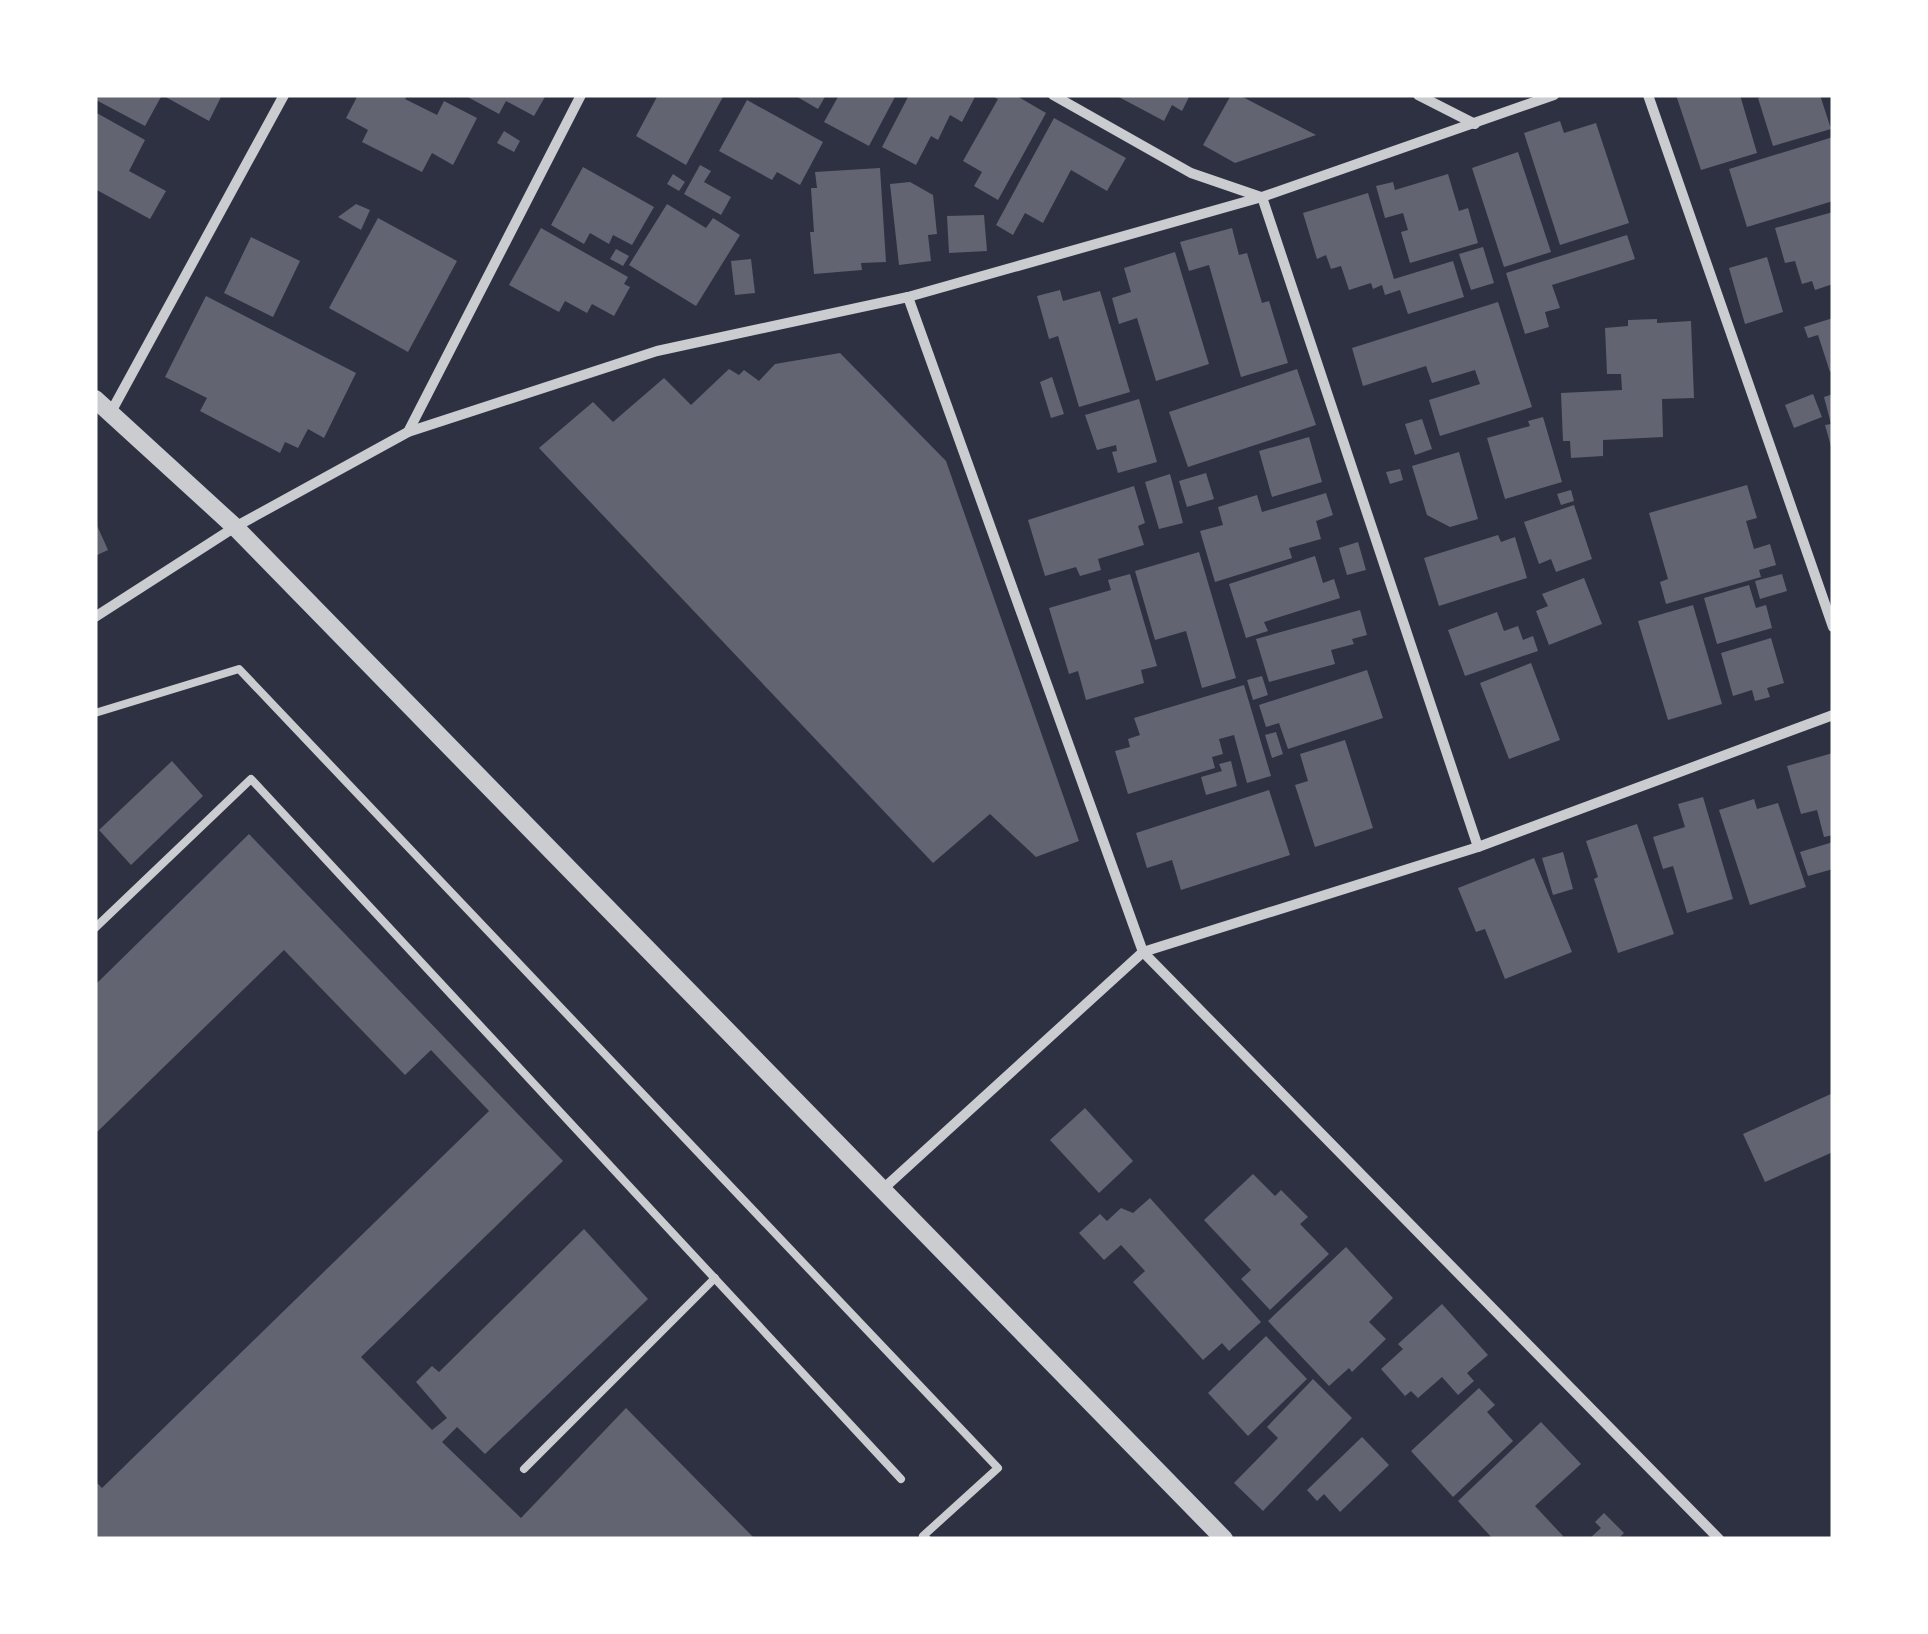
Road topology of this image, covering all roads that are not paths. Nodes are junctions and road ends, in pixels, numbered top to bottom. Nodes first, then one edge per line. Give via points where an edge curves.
1 (284, 95) edge
2 (581, 95) edge
3 (1053, 95) edge
4 (1418, 95) edge
5 (1648, 95) edge
6 (1550, 96) edge
7 (1475, 124) junction
8 (1262, 197) junction
9 (908, 297) junction
10 (95, 398) edge
11 (110, 412) junction
12 (408, 432) junction
13 (236, 528) junction
14 (95, 617) edge
15 (1833, 627) edge
16 (95, 713) edge
17 (1833, 714) edge
18 (1478, 847) junction
19 (95, 928) edge
20 (1143, 952) junction
21 (883, 1189) junction
22 (715, 1278) junction
23 (524, 1469) dead end
24 (902, 1479) dead end
25 (927, 1539) edge
26 (1224, 1539) edge
27 (1719, 1539) edge

1 - 11 street
2 - 12 street
3 - 8 street via 1191,173
4 - 7 street
5 - 15 street
6 - 7 street
7 - 8 street
8 - 9 street
8 - 18 street
9 - 12 street via 657,351
9 - 20 street
10 - 11 street
11 - 13 street
12 - 13 street
13 - 14 street
13 - 21 street
16 - 25 lane via 239,669 998,1468
17 - 18 street
18 - 20 street
19 - 22 lane via 251,779
20 - 21 street
20 - 27 street
21 - 26 street
22 - 23 lane
22 - 24 lane

